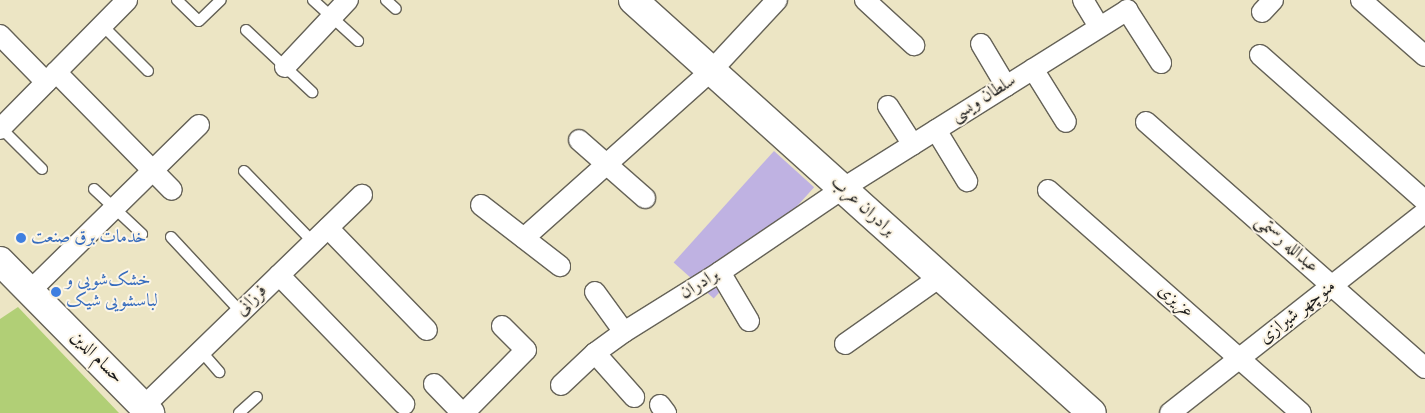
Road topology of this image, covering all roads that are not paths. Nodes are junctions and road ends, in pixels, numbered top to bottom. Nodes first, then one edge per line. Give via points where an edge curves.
1 (127, 0) edge
2 (177, 0) edge
3 (221, 0) edge
4 (314, 0) edge
5 (348, 0) edge
6 (386, 0) edge
7 (633, 0) edge
8 (778, 0) edge
9 (865, 0) edge
10 (1083, 0) edge
11 (1361, 0) edge
12 (396, 9) dead end
13 (332, 17) junction
14 (102, 25) junction
15 (1099, 27) junction
16 (246, 30) dead end
17 (0, 35) edge
18 (358, 41) dead end
19 (981, 44) dead end
20 (914, 45) dead end
21 (1260, 55) dead end
22 (1425, 56) edge
23 (1161, 62) dead end
24 (285, 67) junction
25 (1033, 69) junction
26 (148, 71) dead end
27 (711, 71) junction
28 (51, 77) junction
29 (1006, 86) junction
30 (312, 92) dead end
31 (888, 106) dead end
32 (1066, 122) dead end
33 (1146, 122) dead end
34 (199, 125) dead end
35 (1, 129) edge
36 (936, 130) junction
37 (579, 140) dead end
38 (913, 144) junction
39 (606, 165) junction
40 (42, 168) dead end
41 (244, 170) dead end
42 (152, 171) junction
43 (967, 181) dead end
44 (94, 189) dead end
45 (842, 189) junction
46 (172, 190) dead end
47 (1048, 190) dead end
48 (362, 196) dead end
49 (645, 198) dead end
50 (1425, 201) edge
51 (481, 205) dead end
52 (115, 208) junction
53 (1425, 212) edge
54 (142, 234) dead end
55 (320, 235) junction
56 (171, 237) dead end
57 (524, 238) junction
58 (0, 261) edge
59 (560, 266) dead end
60 (720, 272) junction
61 (279, 275) junction
62 (940, 277) junction
63 (1332, 286) junction
64 (30, 291) junction
65 (595, 292) dead end
66 (241, 312) junction
67 (749, 321) dead end
68 (502, 326) dead end
69 (427, 330) dead end
70 (624, 332) junction
71 (845, 344) dead end
72 (201, 351) junction
73 (595, 353) junction
74 (1239, 359) junction
75 (1425, 368) edge
76 (219, 372) dead end
77 (434, 384) dead end
78 (561, 385) dead end
79 (256, 396) dead end
80 (634, 397) dead end
81 (404, 404) dead end
82 (147, 410) edge
83 (239, 413) edge
84 (463, 413) edge
85 (1092, 413) edge
86 (1170, 413) edge
87 (1301, 413) edge

1 - 14 street
2 - 3 lane via 199,21
4 - 13 lane
5 - 13 street
6 - 12 lane
7 - 27 street, برادران عرب
8 - 27 street
9 - 20 street
10 - 15 street
11 - 22 street
13 - 18 lane
13 - 24 street
14 - 26 lane
14 - 28 street
15 - 23 street, سلطان ویسی via 1127,10
15 - 25 street, سلطان ویسی
16 - 24 lane
17 - 28 street
19 - 29 street
21 - 50 street
24 - 30 lane
25 - 29 street, سلطان ویسی
25 - 32 street
27 - 39 street
27 - 45 street, برادران عرب
28 - 35 street
28 - 42 street
29 - 36 street, سلطان ویسی
31 - 38 street
33 - 63 street, عبدالله رستمی
34 - 42 street
35 - 40 lane
36 - 38 street, سلطان ویسی
36 - 43 street
37 - 39 street
38 - 45 street, سلطان ویسی
39 - 49 street
39 - 57 street
41 - 55 lane
42 - 46 street
42 - 52 street
44 - 52 lane
45 - 60 street, برادران
45 - 62 street, برادران عرب
47 - 74 street, عزیزی
48 - 55 street, فرزانی
51 - 57 street
52 - 54 lane
52 - 64 street
53 - 63 street, منوچهر شیرازی
55 - 61 street, فرزانی
55 - 69 street
56 - 66 lane
57 - 59 street
58 - 64 street, حسام الدین
60 - 67 street
60 - 70 street, برادران
61 - 66 street, فرزانی
61 - 81 street
62 - 71 street
62 - 85 street, برادران عرب
63 - 74 street, منوچهر شیرازی
63 - 75 street, عبدالله رستمی
64 - 82 street, حسام الدین
65 - 70 street
66 - 72 street, فرزانی
68 - 84 street via 526,350
70 - 73 street, برادران
72 - 76 lane
72 - 82 street, فرزانی
73 - 78 street, برادران
73 - 80 street
74 - 86 street, منوچهر شیرازی
74 - 87 street, عزیزی
77 - 84 street
79 - 83 lane

